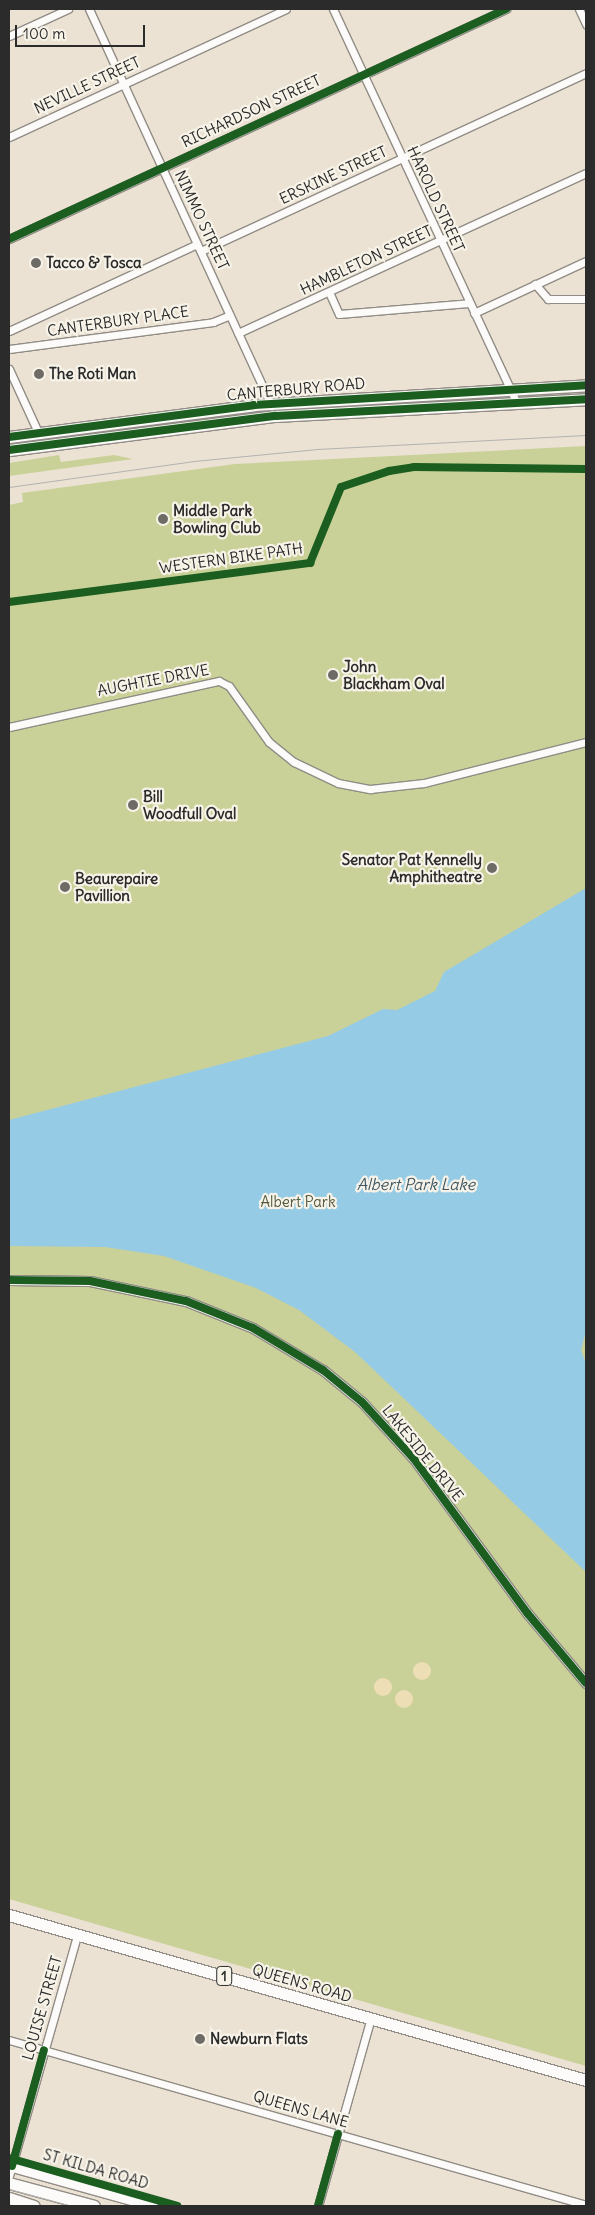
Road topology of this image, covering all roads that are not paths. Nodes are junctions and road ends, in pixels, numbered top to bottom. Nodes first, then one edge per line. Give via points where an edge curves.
1 (68, 9) edge
2 (90, 9) edge
3 (286, 9) edge
4 (333, 9) edge
5 (506, 9) edge
6 (580, 9) edge
7 (586, 24) edge
8 (9, 36) edge
9 (365, 74) junction
10 (586, 74) edge
11 (124, 84) junction
12 (9, 137) edge
13 (402, 158) junction
14 (162, 167) junction
15 (586, 173) edge
16 (9, 239) edge
17 (441, 240) junction
18 (198, 244) junction
19 (201, 251) junction
20 (586, 261) edge
21 (535, 284) junction
22 (329, 292) junction
23 (586, 299) edge
24 (469, 303) junction
25 (474, 313) junction
26 (230, 315) junction
27 (9, 331) edge
28 (238, 333) junction
29 (9, 349) edge
30 (9, 369) edge
31 (586, 385) edge
32 (509, 387) junction
33 (586, 399) edge
34 (515, 400) junction
35 (270, 404) junction
36 (276, 416) junction
37 (38, 432) junction
38 (9, 437) edge
39 (9, 450) edge
40 (9, 727) edge
41 (586, 742) edge
42 (9, 1280) edge
43 (586, 1683) edge
44 (9, 1915) edge
45 (77, 1935) junction
46 (371, 2018) junction
47 (9, 2040) edge
48 (44, 2050) junction
49 (586, 2080) edge
50 (338, 2134) junction
51 (10, 2169) edge
52 (9, 2183) edge
53 (9, 2198) edge
54 (586, 2205) edge
55 (34, 2206) edge
56 (94, 2206) edge
57 (153, 2206) edge
58 (318, 2206) edge

1 - 8 street
2 - 11 street, NIMMO STREET
3 - 11 street, NEVILLE STREET
4 - 9 street, HAROLD STREET
5 - 9 street, RICHARDSON STREET
6 - 7 street
9 - 13 street, HAROLD STREET
9 - 14 street, RICHARDSON STREET
10 - 13 street, ERSKINE STREET
11 - 12 street, NEVILLE STREET
11 - 14 street, NIMMO STREET
13 - 17 street, HAROLD STREET
13 - 19 street, ERSKINE STREET
14 - 16 street, RICHARDSON STREET
14 - 18 street, NIMMO STREET
15 - 17 street, HAMBLETON STREET
17 - 22 street, HAMBLETON STREET
17 - 24 street, HAROLD STREET
18 - 19 street, NIMMO STREET
18 - 27 street
19 - 26 street, NIMMO STREET
20 - 21 street
21 - 23 street via 548,299
21 - 25 street
22 - 24 street via 339,314
22 - 28 street, HAMBLETON STREET
24 - 25 street, HAROLD STREET
25 - 32 street, HAROLD STREET
26 - 28 street, NIMMO STREET
26 - 29 street, CANTERBURY PLACE via 213,322
28 - 35 street, NIMMO STREET
30 - 37 street
31 - 32 main road, CANTERBURY ROAD
32 - 34 street, HAROLD STREET
32 - 35 main road, CANTERBURY ROAD
33 - 34 main road, CANTERBURY ROAD
34 - 36 main road, CANTERBURY ROAD
35 - 36 street, NIMMO STREET
35 - 37 main road, CANTERBURY ROAD
36 - 39 main road, CANTERBURY ROAD
37 - 38 main road, CANTERBURY ROAD
40 - 41 street, AUGHTIE DRIVE via 219,681 229,686 268,742 294,762 338,783 370,789 411,786
42 - 43 street, LAKESIDE DRIVE via 90,1281 186,1301 253,1328 323,1370 362,1402 414,1459 538,1627
44 - 45 main road, QUEENS ROAD / 1
45 - 46 main road, QUEENS ROAD / 1
45 - 48 street, LOUISE STREET
46 - 49 main road, QUEENS ROAD / 1
46 - 50 street
47 - 48 street, QUEENS LANE
48 - 50 street, QUEENS LANE
48 - 51 street, LOUISE STREET
50 - 54 street, QUEENS LANE
50 - 58 street
51 - 57 main road, ST KILDA ROAD
52 - 56 main road
53 - 55 main road

